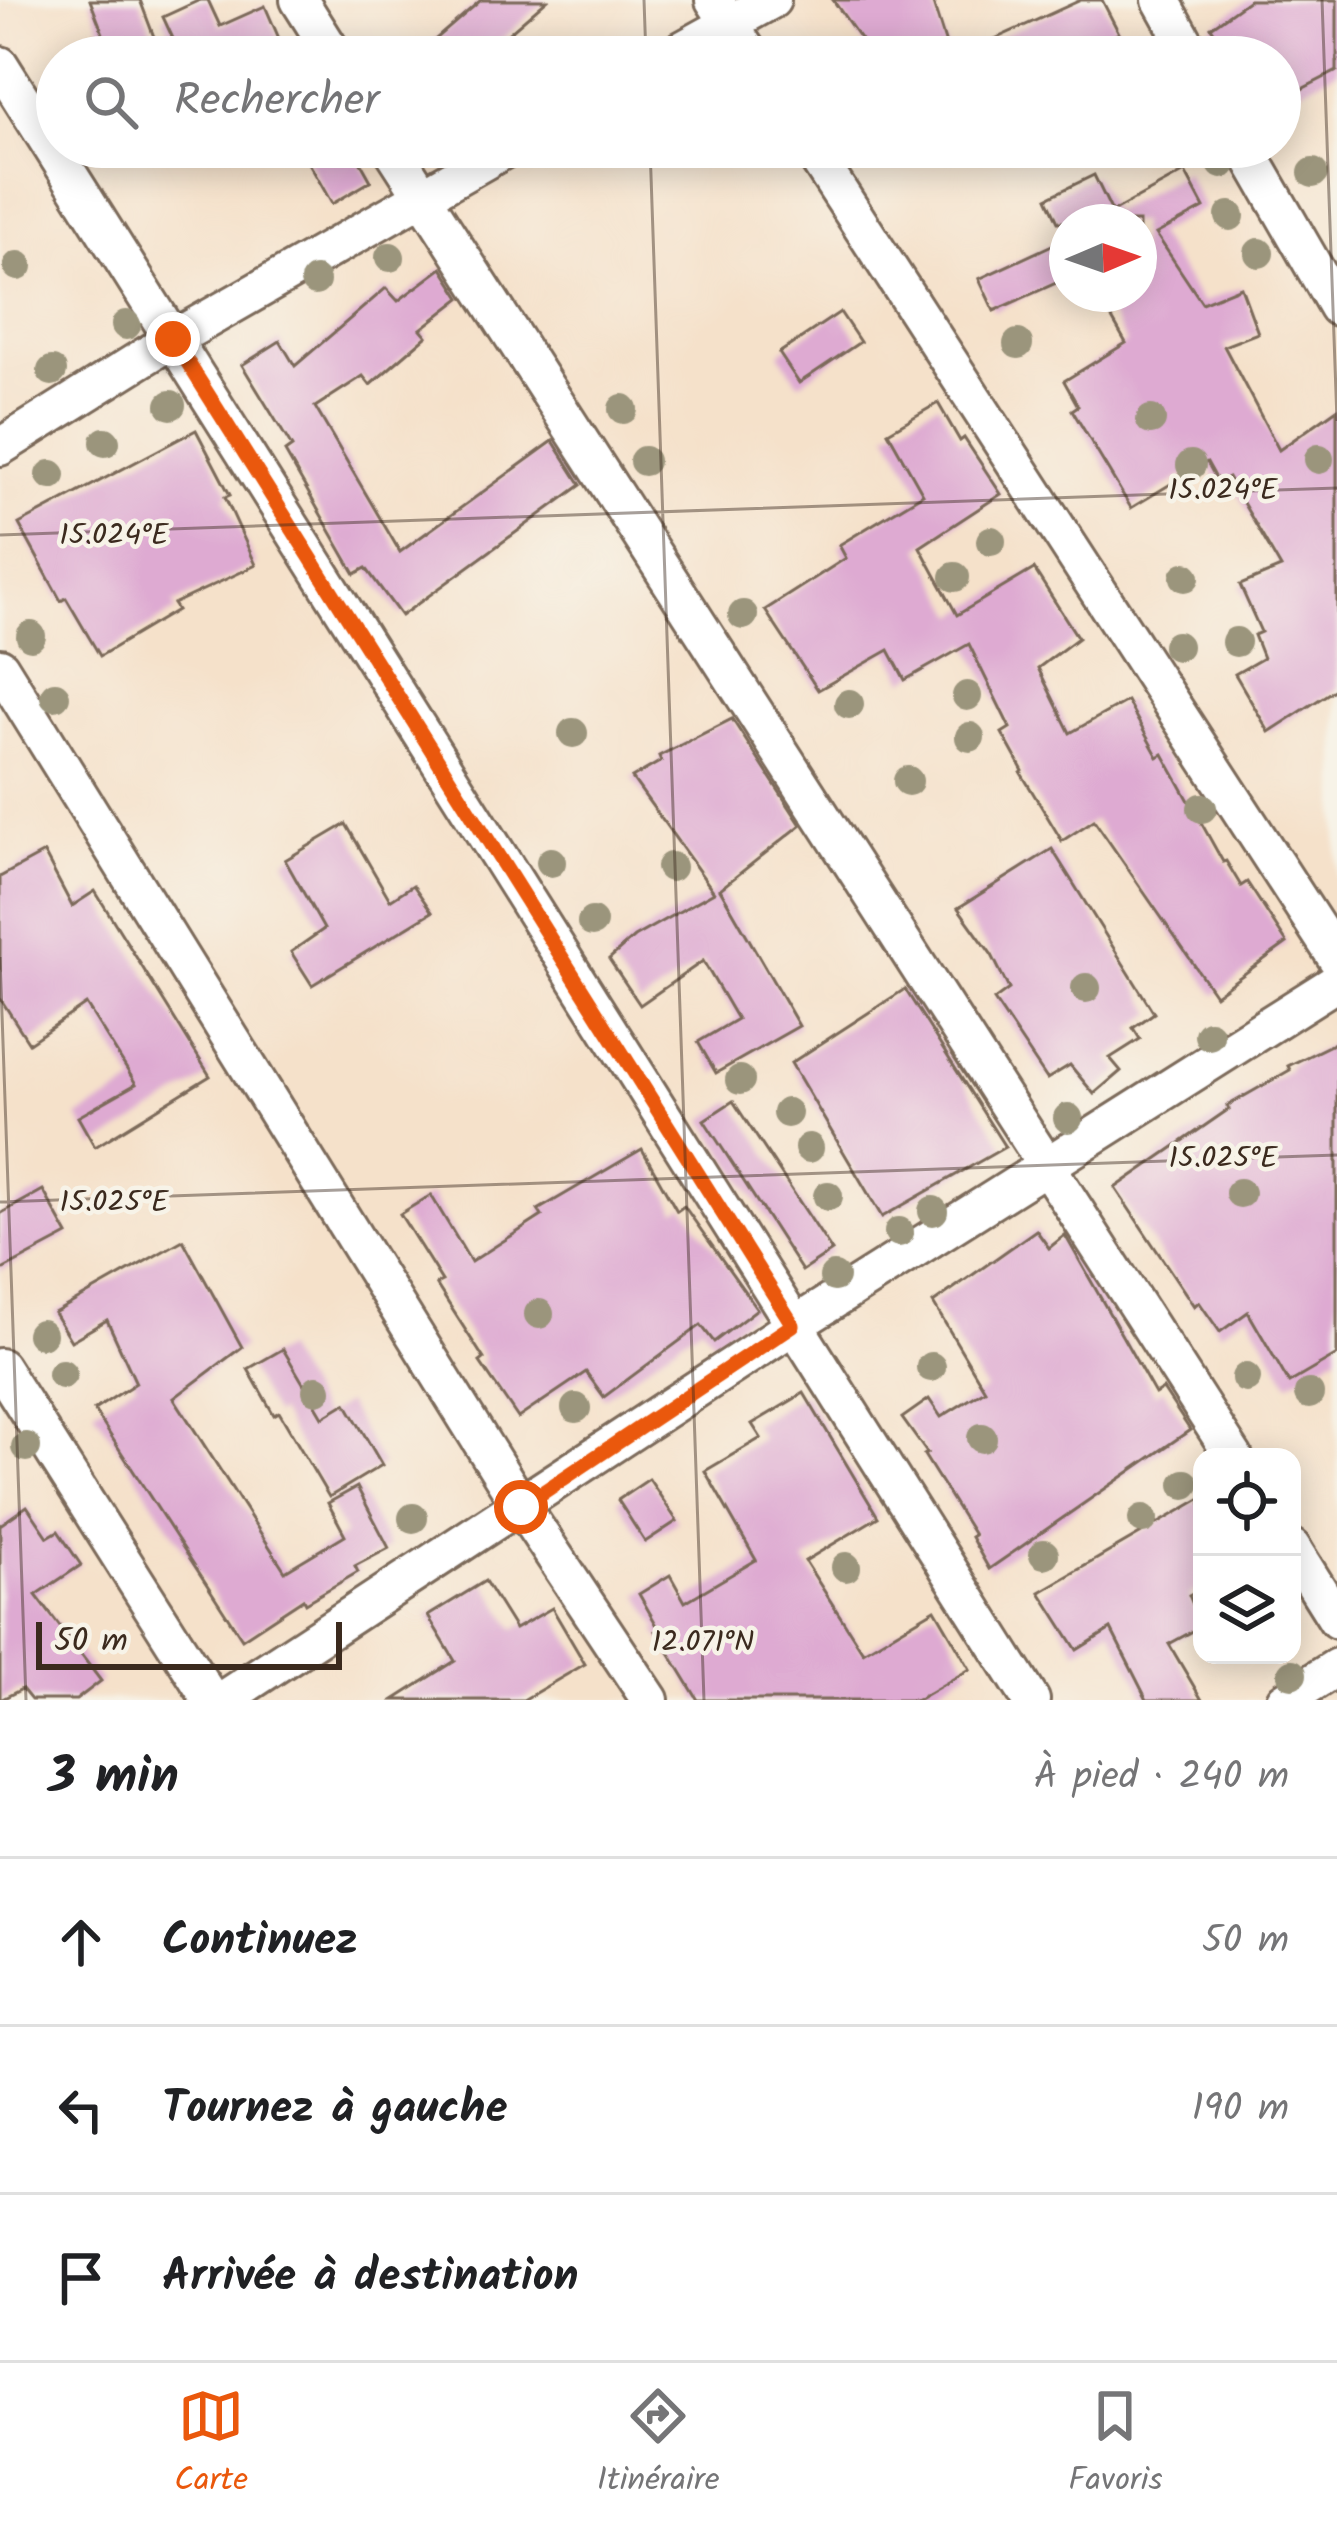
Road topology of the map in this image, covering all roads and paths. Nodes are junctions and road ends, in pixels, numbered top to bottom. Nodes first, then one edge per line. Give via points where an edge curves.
1 (298, 0) edge
2 (772, 0) edge
3 (1161, 0) edge
4 (722, 12) edge
5 (321, 36) edge
6 (694, 36) edge
7 (1181, 36) edge
8 (0, 65) edge
9 (36, 122) edge
10 (65, 168) edge
11 (405, 168) edge
12 (472, 168) edge
13 (824, 168) edge
14 (1257, 168) edge
15 (422, 196) junction
16 (1337, 308) edge
17 (173, 339) junction
18 (0, 447) edge
19 (0, 667) edge
20 (1337, 959) edge
21 (1337, 982) edge
22 (1048, 1163) junction
23 (793, 1325) junction
24 (0, 1367) edge
25 (1228, 1448) edge
26 (521, 1507) junction
27 (1297, 1556) edge
28 (1337, 1620) edge
29 (1337, 1667) edge
30 (211, 1700) edge
31 (222, 1700) edge
32 (650, 1700) edge
33 (1031, 1700) edge
34 (1286, 1700) edge

1 - 5 street
2 - 4 street
3 - 7 street
4 - 6 street
8 - 9 street
10 - 17 street
11 - 15 street
12 - 15 street
13 - 20 street
14 - 16 street
15 - 17 street
15 - 22 street
17 - 18 street
17 - 23 street
19 - 26 street
21 - 22 street
22 - 23 street
22 - 25 street
23 - 26 street
23 - 33 street
24 - 30 street
26 - 31 street
26 - 32 street
27 - 28 street
29 - 34 street

